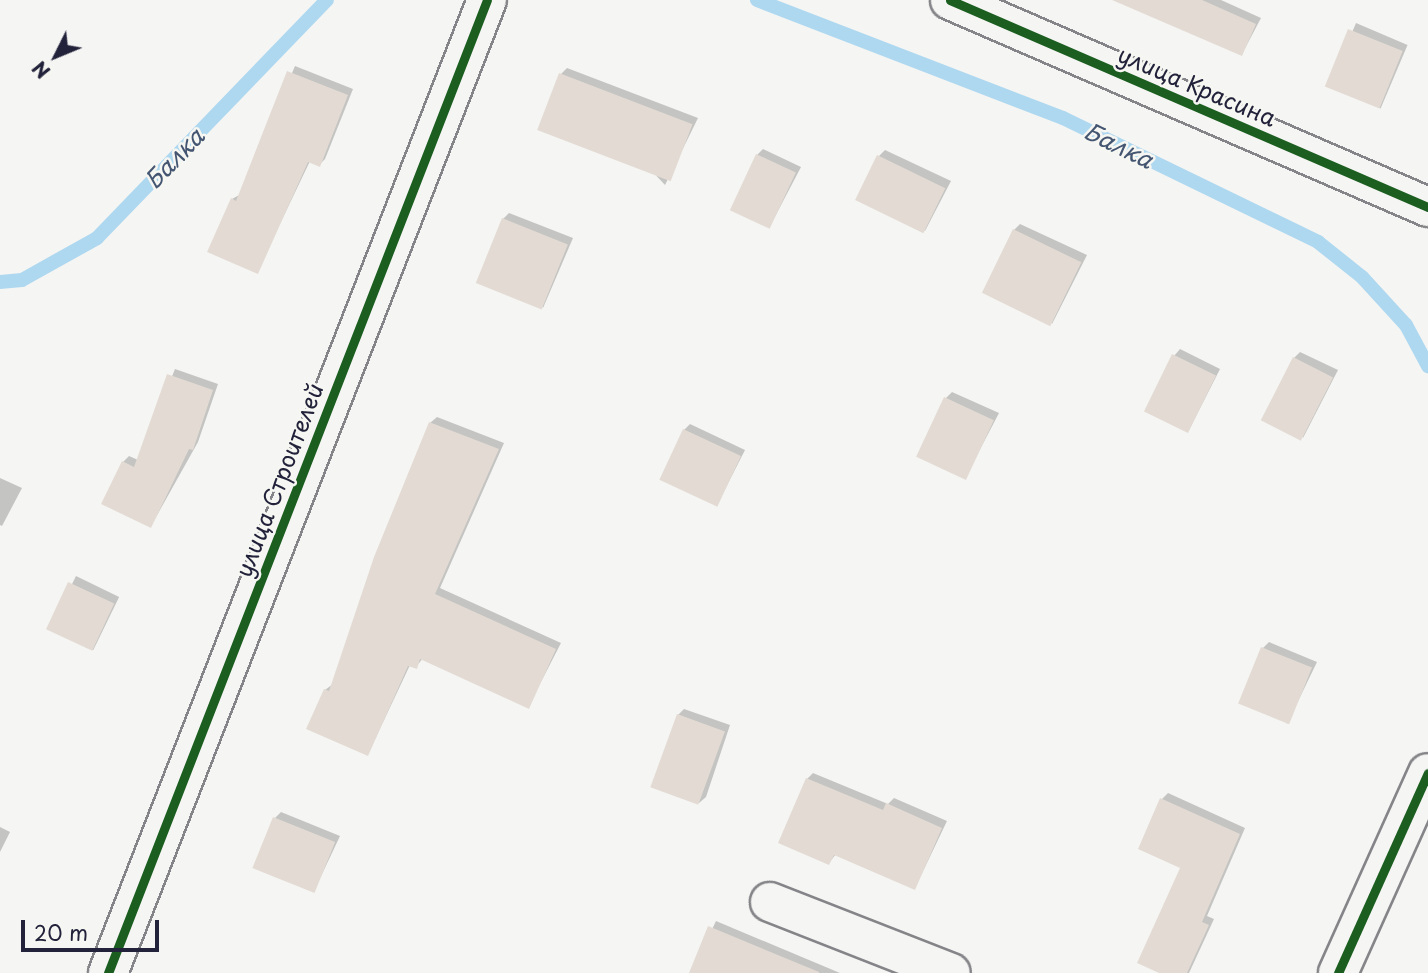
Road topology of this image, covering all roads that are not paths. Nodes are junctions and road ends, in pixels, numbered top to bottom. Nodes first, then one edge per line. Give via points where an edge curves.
1 (486, 0) edge
2 (950, 0) edge
3 (1428, 207) edge
4 (1428, 774) edge
5 (770, 902) dead end
6 (108, 973) edge
7 (951, 973) edge
8 (1338, 973) edge

1 - 6 street, улица Строителей
2 - 3 street, улица Красина
4 - 8 street
5 - 7 street

